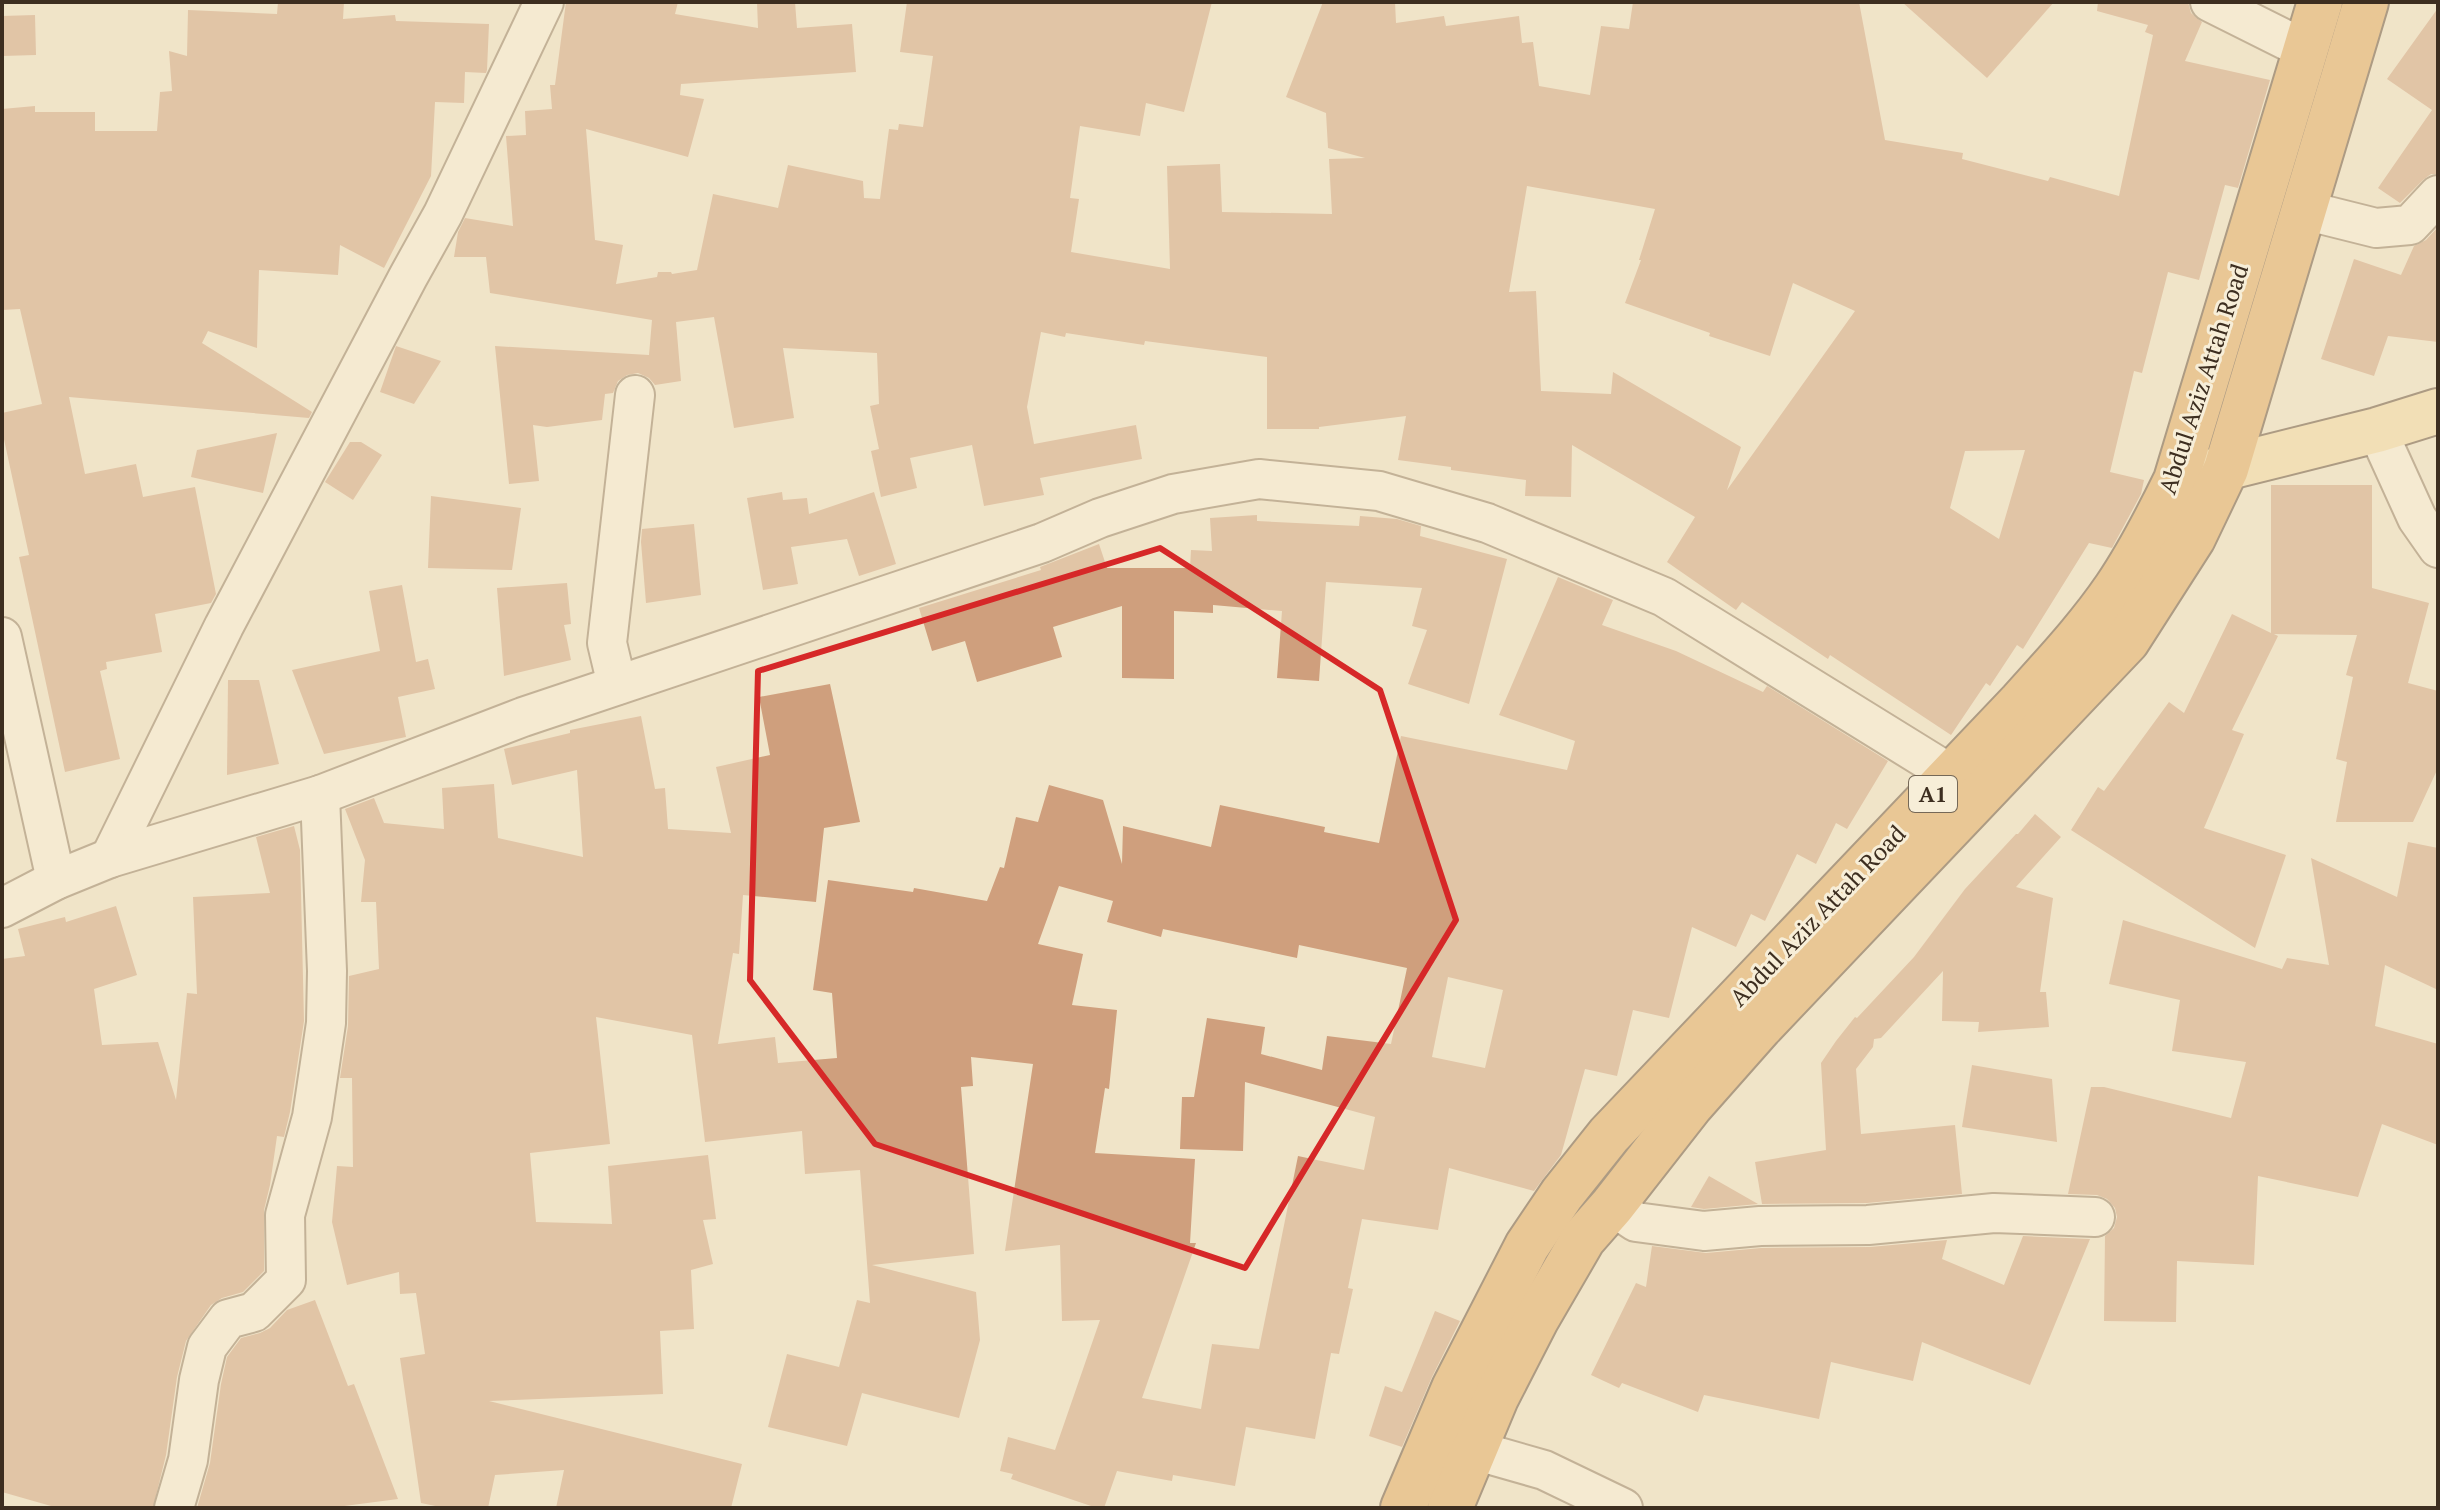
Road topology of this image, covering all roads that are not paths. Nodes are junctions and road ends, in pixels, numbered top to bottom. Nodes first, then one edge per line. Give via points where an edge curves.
1 (544, 2) edge
2 (2210, 2) edge
3 (2320, 2) edge
4 (2366, 2) edge
5 (2304, 49) junction
6 (2438, 195) edge
7 (2304, 210) junction
8 (635, 395) dead end
9 (2438, 411) edge
10 (2377, 430) junction
11 (2226, 469) junction
12 (2176, 480) junction
13 (2438, 548) edge
14 (2, 637) edge
15 (617, 685) junction
16 (1952, 775) junction
17 (320, 795) junction
18 (110, 858) junction
19 (56, 880) junction
20 (2, 908) edge
21 (1612, 1206) junction
22 (2095, 1217) dead end
23 (1474, 1450) junction
24 (1430, 1502) edge
25 (174, 1508) edge
26 (1623, 1508) edge

1 - 18 street via 443,214 224,626
2 - 5 street
3 - 5 highway, Abdul Aziz Attah Road / A1
4 - 7 highway, Abdul Aziz Attah Road / A1
5 - 12 highway, Abdul Aziz Attah Road / A1
6 - 7 street via 2410,225 2376,228
7 - 11 highway, Abdul Aziz Attah Road / A1
8 - 15 street via 607,643
9 - 10 main road
10 - 11 main road
10 - 13 street via 2417,518
11 - 12 main road
11 - 21 highway, Abdul Aziz Attah Road / A1 via 2193,538 2127,641 1760,1027
12 - 16 highway, Abdul Aziz Attah Road / A1 via 2116,588 2077,639
14 - 19 street
15 - 16 street via 1173,494 1259,479 1379,491 1487,523 1664,597
15 - 17 street
16 - 24 highway, Abdul Aziz Attah Road / A1 via 1609,1135 1562,1194 1527,1246 1454,1388
17 - 18 street
17 - 25 street via 327,1010 312,1117 285,1215 286,1280 254,1312 228,1319 207,1347 188,1460
18 - 19 street
19 - 20 street
21 - 22 street via 1636,1222 1704,1231 1868,1225 1994,1213
21 - 23 highway, Abdul Aziz Attah Road / A1 via 1583,1239 1536,1320
23 - 24 highway, Abdul Aziz Attah Road / A1
23 - 26 street via 1544,1470

